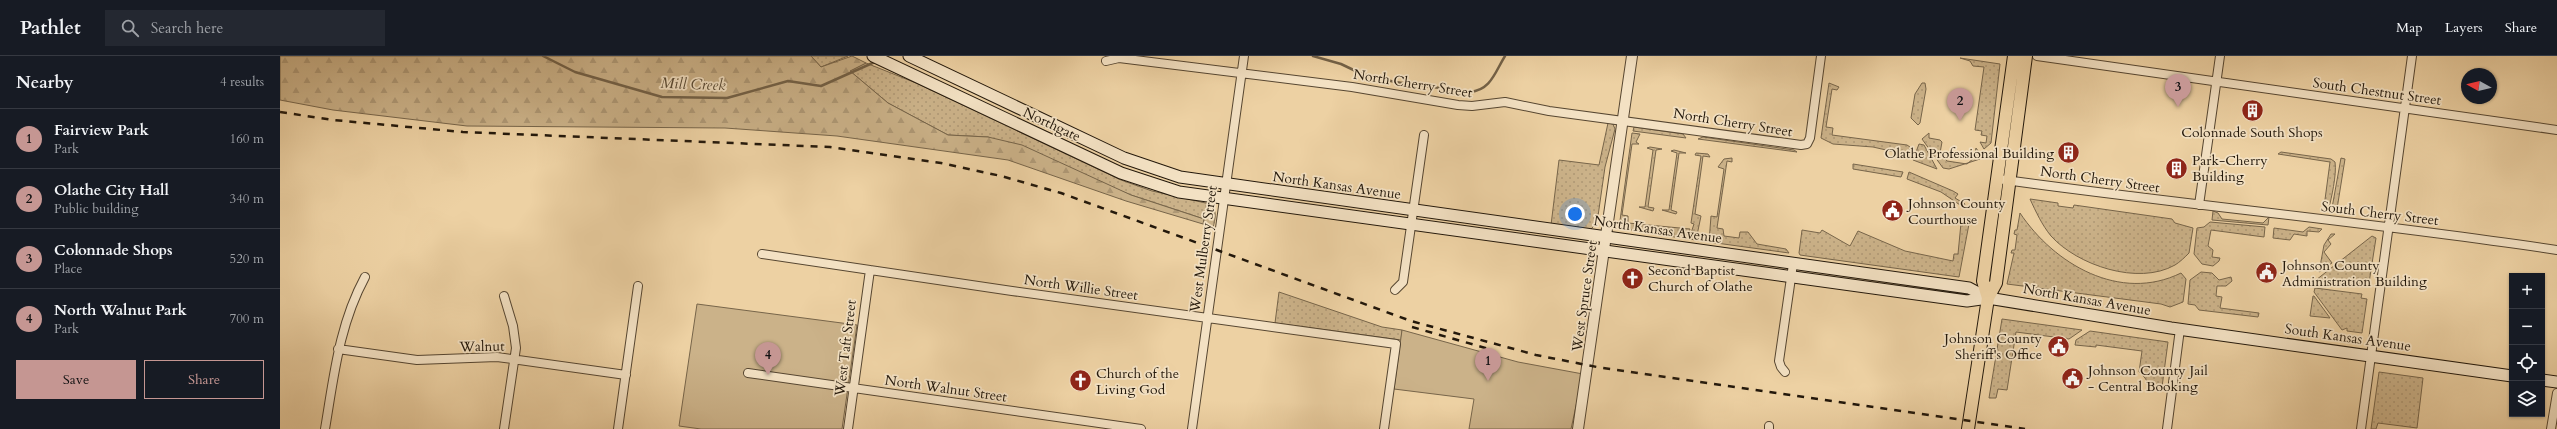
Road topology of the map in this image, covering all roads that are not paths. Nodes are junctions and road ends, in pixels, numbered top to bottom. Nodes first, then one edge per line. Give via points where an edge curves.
1 (873, 56) edge
2 (909, 56) edge
3 (1244, 56) edge
4 (1632, 56) edge
5 (1821, 56) edge
6 (2014, 56) edge
7 (2026, 56) edge
8 (2037, 56) edge
9 (2220, 56) edge
10 (2412, 56) edge
11 (1106, 61) dead end
12 (1241, 72) junction
13 (2217, 82) junction
14 (2405, 108) junction
15 (1623, 120) junction
16 (2557, 130) edge
17 (1424, 135) dead end
18 (1998, 179) junction
19 (2010, 180) junction
20 (1226, 185) junction
21 (1224, 199) junction
22 (2199, 204) junction
23 (1413, 210) junction
24 (1411, 225) junction
25 (2389, 226) junction
26 (1606, 237) junction
27 (2557, 250) edge
28 (1604, 252) junction
29 (762, 254) dead end
30 (1793, 264) junction
31 (870, 270) junction
32 (365, 277) dead end
33 (1791, 278) junction
34 (638, 286) dead end
35 (1395, 290) dead end
36 (504, 296) dead end
37 (1988, 298) junction
38 (1207, 318) junction
39 (2180, 329) junction
40 (338, 349) junction
41 (2371, 356) junction
42 (514, 359) junction
43 (1786, 372) dead end
44 (748, 373) dead end
45 (626, 375) junction
46 (2509, 376) edge
47 (2545, 380) edge
48 (2557, 382) edge
49 (853, 388) junction
50 (2557, 393) edge
51 (325, 429) edge
52 (504, 429) edge
53 (618, 429) edge
54 (848, 429) edge
55 (1141, 429) edge
56 (1192, 429) edge
57 (1384, 429) edge
58 (1578, 429) edge
59 (1968, 429) edge
60 (2167, 429) edge
61 (2362, 429) edge
62 (2551, 429) edge

1 - 21 main road, Northgate via 1121,173 1179,192
2 - 20 main road, Northgate via 1124,158 1180,177
3 - 12 street, West Mulberry Street
4 - 15 street, West Spruce Street
5 - 15 street, North Cherry Street via 1809,142 1804,145
6 - 18 main road
7 - 19 main road
8 - 13 street, South Chestnut Street
9 - 13 street
10 - 14 street
11 - 12 street, North Cherry Street via 1119,58
12 - 15 street, North Cherry Street via 1458,105 1505,102 1549,111
12 - 20 street, West Mulberry Street
13 - 14 street, South Chestnut Street
13 - 22 street
14 - 16 street, South Chestnut Street
14 - 25 street
15 - 26 street, West Spruce Street
17 - 23 street
18 - 19 street, North Cherry Street
18 - 37 main road via 1983,281
19 - 22 street, North Cherry Street
19 - 37 main road via 1996,283
20 - 21 street, West Mulberry Street
20 - 23 main road, North Kansas Avenue
21 - 24 main road, North Kansas Avenue
21 - 38 street, West Mulberry Street
22 - 25 street, South Cherry Street
23 - 24 street
23 - 26 main road, North Kansas Avenue
24 - 28 main road, North Kansas Avenue
24 - 35 street via 1403,282
25 - 27 street, South Cherry Street
25 - 41 street
26 - 28 street, West Spruce Street
26 - 30 main road, North Kansas Avenue
28 - 33 main road, North Kansas Avenue
28 - 58 street, West Spruce Street
29 - 31 street, North Willie Street
30 - 33 street
30 - 37 main road, North Kansas Avenue via 1969,288
31 - 38 street, North Willie Street
31 - 49 street, West Taft Street
32 - 40 street via 349,309
33 - 37 main road, North Kansas Avenue via 1967,301
33 - 43 street via 1779,361
34 - 45 street
36 - 42 street via 513,326
37 - 39 main road, North Kansas Avenue
37 - 59 main road
38 - 56 street, West Mulberry Street
38 - 57 street, North Willie Street via 1396,344
39 - 41 main road, South Kansas Avenue
39 - 60 street
40 - 42 street, Walnut via 417,360 479,357
40 - 51 street
41 - 46 main road, South Kansas Avenue
41 - 61 street
42 - 45 street, Walnut
42 - 52 street
44 - 49 street, North Walnut Street
45 - 53 street
47 - 48 main road
49 - 54 street, West Taft Street
49 - 55 street, North Walnut Street
50 - 62 street

